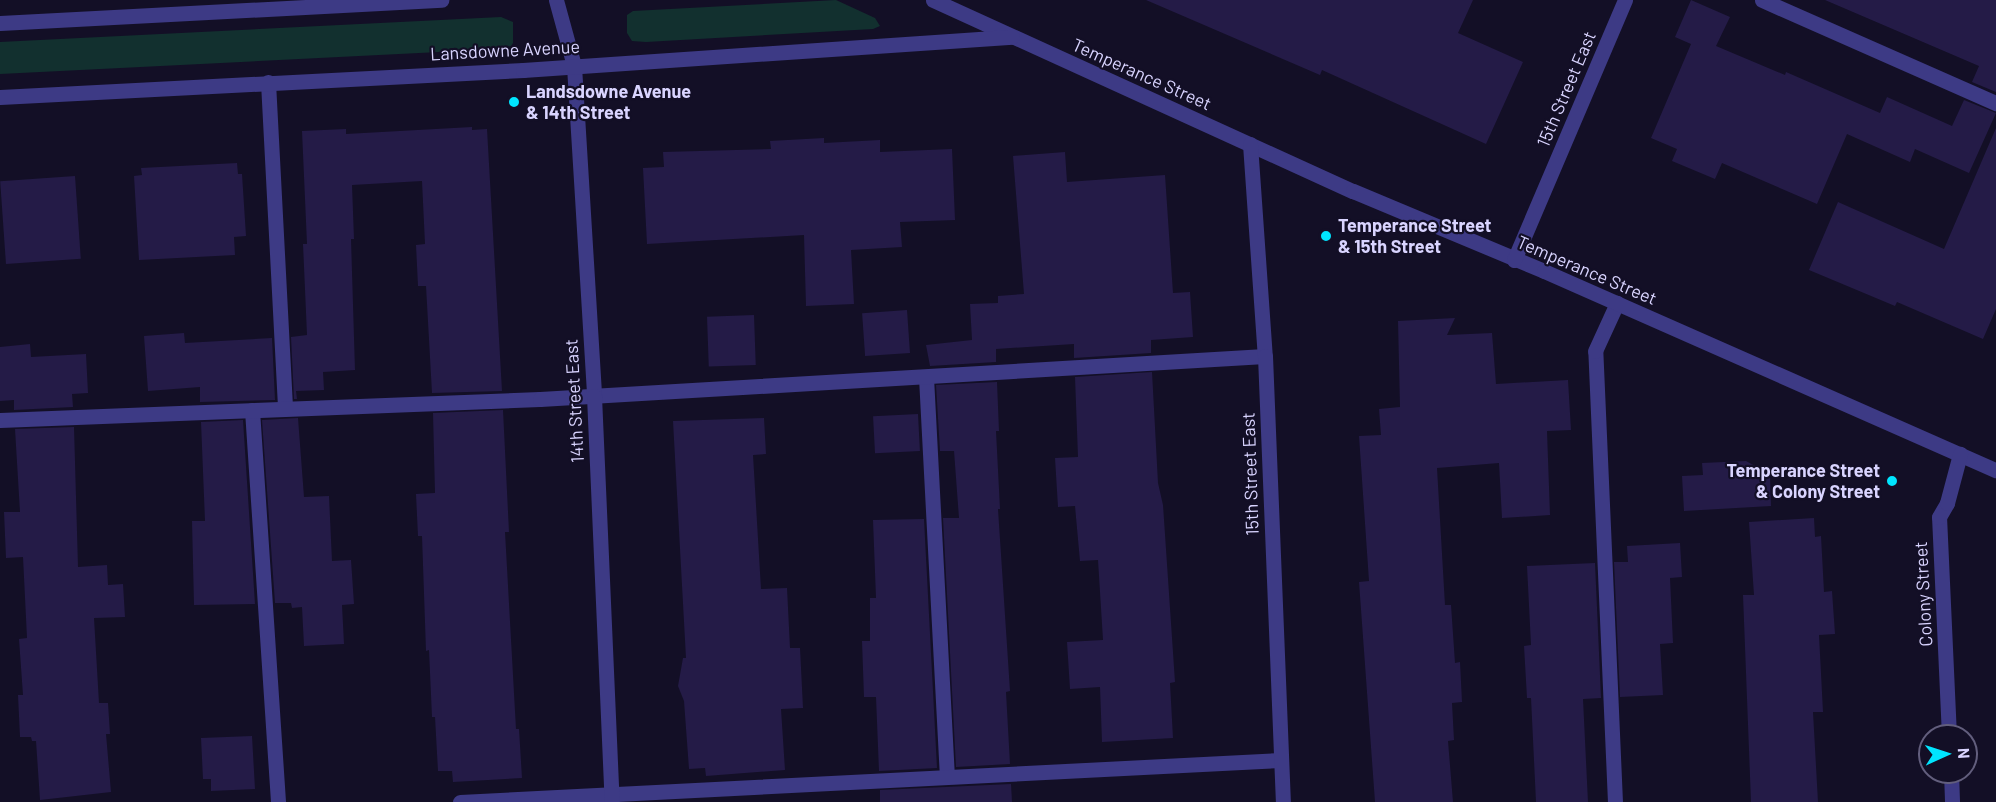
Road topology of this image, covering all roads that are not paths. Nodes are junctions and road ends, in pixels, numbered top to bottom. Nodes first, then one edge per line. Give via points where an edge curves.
1 (441, 0) edge
2 (556, 0) edge
3 (933, 0) edge
4 (1624, 0) edge
5 (1762, 0) edge
6 (0, 23) edge
7 (1012, 37) junction
8 (574, 66) junction
9 (268, 82) junction
10 (0, 97) edge
11 (1996, 103) edge
12 (1250, 144) junction
13 (1514, 260) junction
14 (1617, 303) junction
15 (1265, 356) junction
16 (926, 377) junction
17 (594, 396) junction
18 (285, 409) junction
19 (252, 410) junction
20 (0, 420) edge
21 (1960, 454) junction
22 (1996, 470) edge
23 (1948, 724) edge
24 (1280, 760) junction
25 (947, 776) junction
26 (1951, 784) edge
27 (612, 798) edge
28 (279, 802) edge
29 (460, 802) edge
30 (1283, 802) edge
31 (1615, 802) edge
32 (1952, 802) edge

1 - 6 street
2 - 8 street, 14th Street East
3 - 7 street, Temperance Street
4 - 13 street, 15th Street East
5 - 11 street
7 - 8 street, Lansdowne Avenue
7 - 12 street, Temperance Street
8 - 9 street, Lansdowne Avenue
8 - 17 street, 14th Street East
9 - 10 street, Lansdowne Avenue
9 - 18 street
12 - 13 street, Temperance Street
12 - 15 street, 15th Street East
13 - 14 street, Temperance Street
14 - 21 street, Temperance Street
14 - 31 street via 1595,351
15 - 16 street
15 - 24 street, 15th Street East
16 - 17 street
16 - 25 street
17 - 18 street
17 - 27 street, 14th Street East
18 - 19 street
19 - 20 street
19 - 28 street
21 - 22 street, Temperance Street
21 - 23 street, Colony Street via 1947,503 1939,517
24 - 25 street
24 - 30 street, 15th Street East
25 - 27 street
26 - 32 street
27 - 29 street

